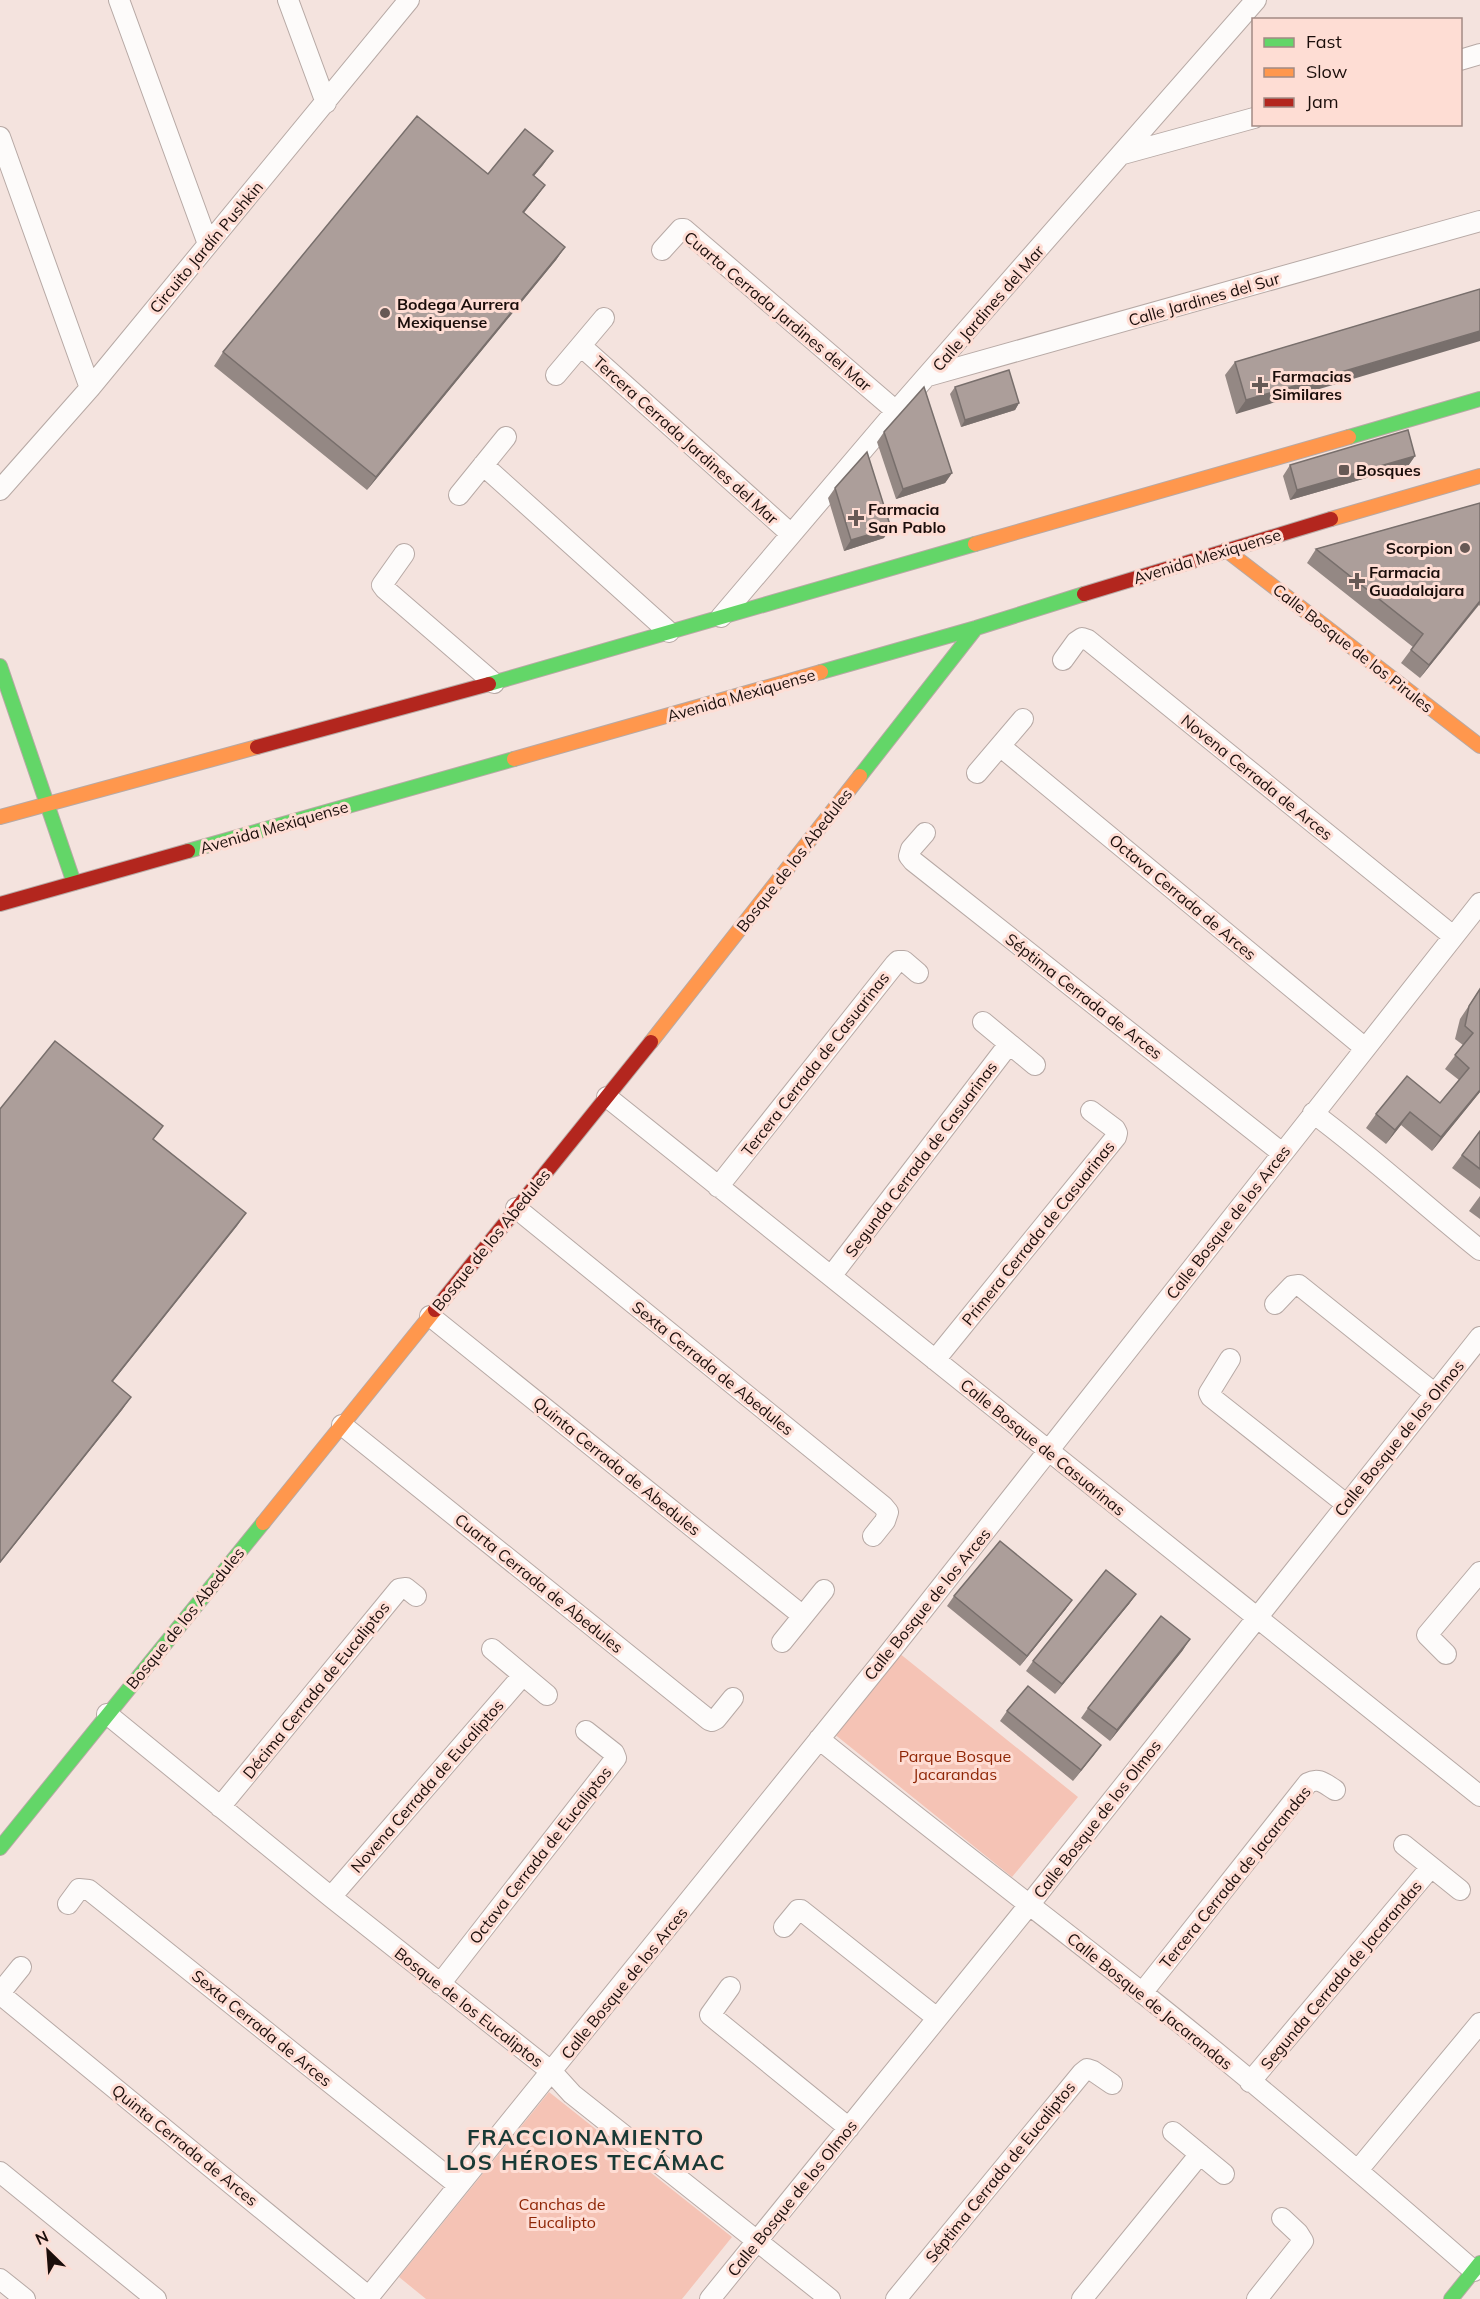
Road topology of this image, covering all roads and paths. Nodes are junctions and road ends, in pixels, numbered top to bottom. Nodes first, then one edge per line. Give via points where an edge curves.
1 (119, 0) edge
2 (288, 0) edge
3 (409, 0) edge
4 (1248, 3) edge
5 (1480, 54) edge
6 (1462, 60) edge
7 (326, 103) junction
8 (1252, 119) edge
9 (0, 137) edge
10 (1123, 154) junction
11 (1480, 221) edge
12 (208, 244) junction
13 (662, 250) dead end
14 (604, 318) dead end
15 (581, 346) junction
16 (556, 375) dead end
17 (928, 377) junction
18 (90, 388) junction
19 (1480, 399) edge
20 (896, 411) junction
21 (506, 437) dead end
22 (483, 465) junction
23 (1480, 476) edge
24 (0, 490) edge
25 (459, 495) dead end
26 (791, 534) junction
27 (1226, 550) junction
28 (404, 555) dead end
29 (721, 617) junction
30 (976, 628) junction
31 (669, 632) junction
32 (1063, 660) dead end
33 (0, 666) edge
34 (494, 683) junction
35 (1023, 719) dead end
36 (1000, 746) junction
37 (1480, 746) edge
38 (977, 773) dead end
39 (47, 804) junction
40 (0, 818) edge
41 (925, 833) dead end
42 (74, 883) junction
43 (1480, 903) edge
44 (0, 904) edge
45 (1453, 936) junction
46 (918, 973) dead end
47 (983, 1022) dead end
48 (1009, 1044) junction
49 (1365, 1048) junction
50 (1035, 1065) dead end
51 (607, 1097) junction
52 (1090, 1111) dead end
53 (1313, 1113) junction
54 (1282, 1153) junction
55 (718, 1187) junction
56 (516, 1208) junction
57 (1480, 1250) edge
58 (832, 1275) junction
59 (1275, 1304) dead end
60 (430, 1316) junction
61 (1480, 1337) edge
62 (1230, 1359) dead end
63 (935, 1360) junction
64 (1434, 1394) junction
65 (342, 1425) junction
66 (1049, 1452) junction
67 (1346, 1504) junction
68 (873, 1536) dead end
69 (1480, 1572) edge
70 (824, 1590) dead end
71 (416, 1596) dead end
72 (803, 1616) junction
73 (1256, 1618) junction
74 (783, 1642) dead end
75 (492, 1649) dead end
76 (1446, 1654) dead end
77 (523, 1675) junction
78 (547, 1695) dead end
79 (733, 1698) dead end
80 (107, 1714) junction
81 (586, 1731) dead end
82 (819, 1739) junction
83 (1335, 1790) dead end
84 (1480, 1796) edge
85 (220, 1807) junction
86 (1404, 1845) dead end
87 (0, 1848) edge
88 (1431, 1867) junction
89 (1460, 1890) dead end
90 (331, 1897) junction
91 (68, 1904) dead end
92 (1029, 1905) junction
93 (784, 1927) dead end
94 (21, 1967) dead end
95 (440, 1984) junction
96 (730, 1986) dead end
97 (0, 1993) edge
98 (1142, 1993) junction
99 (937, 2018) junction
100 (1480, 2023) edge
101 (552, 2072) junction
102 (1250, 2082) junction
103 (1112, 2084) dead end
104 (849, 2128) junction
105 (1173, 2132) dead end
106 (1200, 2154) junction
107 (1358, 2170) junction
108 (0, 2172) edge
109 (1224, 2174) dead end
110 (458, 2185) junction
111 (1282, 2218) dead end
112 (758, 2242) junction
113 (1477, 2267) edge
114 (368, 2298) edge
115 (156, 2299) edge
116 (710, 2299) edge
117 (830, 2299) edge
118 (896, 2299) edge
119 (1083, 2299) edge
120 (1257, 2299) edge
121 (1452, 2299) edge

1 - 12 street
2 - 7 street
3 - 7 street, Circuito Jardín Pushkin
4 - 10 street, Calle Jardines del Mar
5 - 6 street
7 - 12 street, Circuito Jardín Pushkin
8 - 10 street
9 - 18 street
10 - 17 street, Calle Jardines del Mar
11 - 17 street, Calle Jardines del Sur
12 - 18 street, Circuito Jardín Pushkin
13 - 20 street, Cuarta Cerrada Jardines del Mar via 684,230
14 - 15 street
15 - 16 street
15 - 26 street, Tercera Cerrada Jardines del Mar
17 - 20 street, Calle Jardines del Mar
18 - 24 street, Circuito Jardín Pushkin
19 - 29 main road
20 - 26 street, Calle Jardines del Mar
21 - 22 street
22 - 25 street
22 - 31 street
23 - 27 main road, Avenida Mexiquense
26 - 29 street, Calle Jardines del Mar
27 - 30 main road, Avenida Mexiquense
27 - 37 main road, Calle Bosque de los Pirules
28 - 34 street via 382,585
29 - 31 main road
30 - 42 main road, Avenida Mexiquense
30 - 51 main road, Bosque de los Abedules
31 - 34 main road
32 - 45 street, Novena Cerrada de Arces via 1076,642 1088,640
33 - 39 main road
34 - 39 main road
35 - 36 street
36 - 38 street
36 - 49 street, Octava Cerrada de Arces
39 - 40 main road
39 - 42 main road
41 - 54 street, Séptima Cerrada de Arces via 911,849 909,856 913,861
42 - 44 main road, Avenida Mexiquense
43 - 45 street, Calle Bosque de los Arces
45 - 49 street, Calle Bosque de los Arces
46 - 55 street, Tercera Cerrada de Casuarinas via 904,962 895,964
47 - 48 street
48 - 50 street
48 - 58 street, Segunda Cerrada de Casuarinas
49 - 53 street, Calle Bosque de los Arces
51 - 55 street, Calle Bosque de Casuarinas
51 - 56 main road, Bosque de los Abedules
52 - 63 street, Primera Cerrada de Casuarinas via 1115,1129 1116,1137
53 - 54 street, Calle Bosque de los Arces
53 - 57 street
54 - 66 street, Calle Bosque de los Arces
55 - 58 street, Calle Bosque de Casuarinas
56 - 60 main road, Bosque de los Abedules
56 - 68 street, Sexta Cerrada de Abedules via 882,1506 888,1512
58 - 63 street, Calle Bosque de Casuarinas
59 - 64 street via 1292,1286 1299,1285
60 - 65 main road, Bosque de los Abedules
60 - 72 street, Quinta Cerrada de Abedules
61 - 64 street, Calle Bosque de los Olmos
62 - 67 street via 1212,1386 1211,1397
63 - 66 street, Calle Bosque de Casuarinas
64 - 67 street, Calle Bosque de los Olmos
65 - 79 street, Cuarta Cerrada de Abedules via 709,1720 716,1719
65 - 80 main road, Bosque de los Abedules
66 - 73 street, Calle Bosque de Casuarinas
66 - 82 street, Calle Bosque de los Arces
67 - 73 street, Calle Bosque de los Olmos
69 - 76 street via 1427,1635
70 - 72 street
71 - 85 street, Décima Cerrada de Eucaliptos via 406,1588 399,1589
72 - 74 street
73 - 84 street, Calle Bosque de Casuarinas
73 - 92 street, Calle Bosque de los Olmos
75 - 77 street
77 - 78 street
77 - 90 street, Novena Cerrada de Eucaliptos
80 - 85 street, Bosque de los Eucaliptos
80 - 87 main road, Bosque de los Abedules
81 - 95 street, Octava Cerrada de Eucaliptos via 616,1758
82 - 92 street, Calle Bosque de Jacarandas
82 - 101 street, Calle Bosque de los Arces
83 - 98 street, Tercera Cerrada de Jacarandas via 1321,1780 1308,1783
85 - 90 street, Bosque de los Eucaliptos
86 - 88 street, Segunda Cerrada de Jacarandas
88 - 89 street, Segunda Cerrada de Jacarandas
88 - 102 street, Segunda Cerrada de Jacarandas
90 - 95 street, Bosque de los Eucaliptos
91 - 110 street, Sexta Cerrada de Arces via 79,1889 89,1890
92 - 98 street, Calle Bosque de Jacarandas
92 - 99 street, Calle Bosque de los Olmos
93 - 99 street via 801,1910
94 - 97 street, Quinta Cerrada de Arces
95 - 101 street, Bosque de los Eucaliptos
96 - 104 street via 710,2015
97 - 114 street, Quinta Cerrada de Arces
98 - 102 street, Calle Bosque de Jacarandas
99 - 104 street, Calle Bosque de los Olmos
100 - 107 street
101 - 110 street, Calle Bosque de los Arces
101 - 112 street, Bosque de los Eucaliptos via 572,2094
102 - 107 street, Calle Bosque de Jacarandas
103 - 118 street, Séptima Cerrada de Eucaliptos via 1093,2071 1087,2069 1082,2073
104 - 112 street, Calle Bosque de los Olmos
105 - 106 street
106 - 109 street
106 - 119 street
107 - 113 street, Calle Bosque de Jacarandas
108 - 115 street
110 - 114 street, Calle Bosque de los Arces
111 - 120 street via 1303,2241
112 - 116 street, Calle Bosque de los Olmos
112 - 117 street, Bosque de los Eucaliptos
113 - 121 main road

